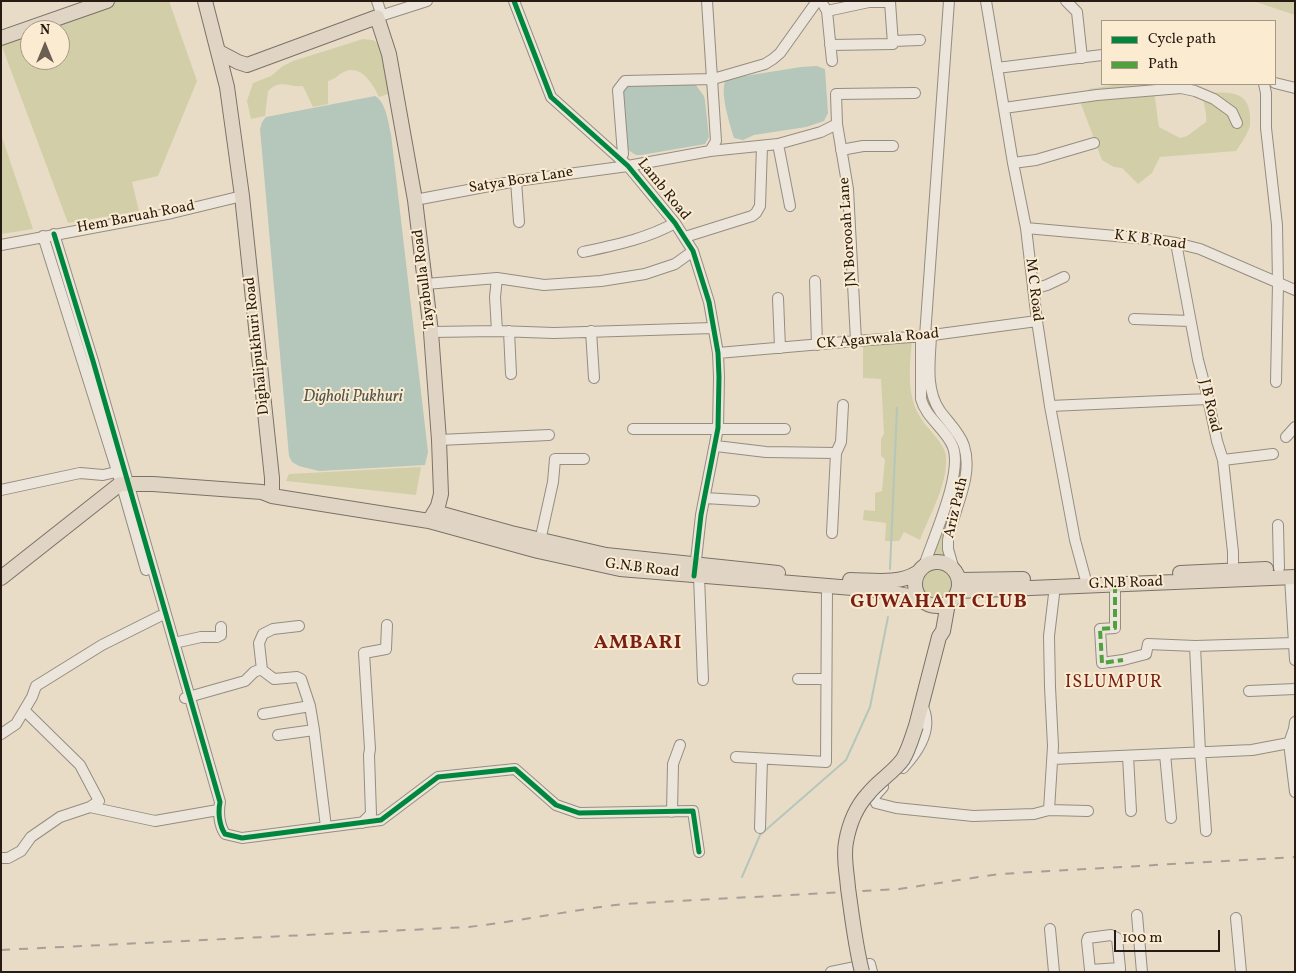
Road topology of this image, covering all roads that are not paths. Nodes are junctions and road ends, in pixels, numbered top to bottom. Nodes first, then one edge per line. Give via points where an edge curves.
1 (81, 1) edge
2 (107, 1) edge
3 (205, 1) edge
4 (377, 1) edge
5 (427, 1) edge
6 (514, 1) edge
7 (706, 1) edge
8 (819, 1) edge
9 (949, 1) edge
10 (986, 1) edge
11 (1066, 1) edge
12 (827, 11) junction
13 (380, 16) junction
14 (1, 28) edge
15 (1, 38) edge
16 (920, 40) dead end
17 (893, 41) junction
18 (830, 45) junction
19 (219, 52) junction
20 (1101, 55) edge
21 (1082, 58) junction
22 (832, 61) dead end
23 (247, 65) junction
24 (997, 68) junction
25 (713, 79) junction
26 (1276, 83) edge
27 (1264, 85) edge
28 (227, 87) junction
29 (1295, 88) edge
30 (915, 93) dead end
31 (1004, 108) junction
32 (1237, 123) dead end
33 (837, 124) junction
34 (716, 141) junction
35 (1094, 143) dead end
36 (778, 144) junction
37 (762, 146) junction
38 (893, 146) dead end
39 (726, 149) junction
40 (841, 150) junction
41 (710, 151) junction
42 (624, 162) junction
43 (1013, 163) junction
44 (516, 181) junction
45 (242, 196) junction
46 (415, 200) junction
47 (790, 206) dead end
48 (519, 222) dead end
49 (675, 223) junction
50 (1026, 228) junction
51 (54, 234) junction
52 (42, 236) junction
53 (685, 237) junction
54 (1176, 243) junction
55 (1, 245) edge
56 (583, 252) dead end
57 (693, 252) junction
58 (1064, 277) dead end
59 (497, 278) junction
60 (815, 282) dead end
61 (1278, 283) junction
62 (426, 284) junction
63 (1033, 289) junction
64 (1295, 290) edge
65 (778, 298) dead end
66 (1134, 320) dead end
67 (1190, 320) junction
68 (1037, 321) junction
69 (713, 328) junction
70 (497, 331) junction
71 (509, 331) junction
72 (591, 331) junction
73 (432, 332) junction
74 (926, 336) junction
75 (856, 341) junction
76 (817, 345) junction
77 (780, 348) junction
78 (718, 353) junction
79 (512, 374) dead end
80 (594, 378) dead end
81 (1276, 382) dead end
82 (1208, 400) junction
83 (843, 405) dead end
84 (1050, 406) junction
85 (1295, 427) edge
86 (718, 428) junction
87 (633, 429) dead end
88 (786, 429) dead end
89 (549, 435) dead end
90 (1286, 437) dead end
91 (439, 440) junction
92 (716, 446) junction
93 (836, 453) junction
94 (1273, 454) dead end
95 (584, 459) dead end
96 (1224, 460) junction
97 (121, 480) junction
98 (1, 490) edge
99 (268, 492) junction
100 (705, 498) junction
101 (754, 501) dead end
102 (432, 516) junction
103 (1278, 525) dead end
104 (832, 533) dead end
105 (540, 541) junction
106 (920, 570) junction
107 (1233, 570) junction
108 (696, 572) junction
109 (1290, 573) edge
110 (1085, 577) junction
111 (1, 578) edge
112 (957, 580) junction
113 (1116, 585) junction
114 (1056, 586) junction
115 (827, 587) junction
116 (924, 602) junction
117 (948, 603) junction
118 (160, 616) junction
119 (387, 625) dead end
120 (299, 626) dead end
121 (221, 627) dead end
122 (939, 637) junction
123 (174, 643) junction
124 (1294, 643) edge
125 (1195, 646) junction
126 (1295, 660) edge
127 (262, 670) junction
128 (798, 679) dead end
129 (826, 679) junction
130 (703, 680) dead end
131 (1295, 689) edge
132 (1249, 690) dead end
133 (187, 698) junction
134 (922, 705) junction
135 (310, 706) junction
136 (24, 711) junction
137 (263, 714) dead end
138 (1295, 722) edge
139 (314, 730) junction
140 (1, 734) edge
141 (278, 735) dead end
142 (1289, 743) junction
143 (680, 745) dead end
144 (1200, 752) junction
145 (1165, 754) junction
146 (1128, 756) junction
147 (736, 757) dead end
148 (762, 758) junction
149 (1053, 759) junction
150 (1295, 792) edge
151 (90, 807) junction
152 (218, 810) junction
153 (1050, 810) junction
154 (1088, 811) dead end
155 (1131, 811) dead end
156 (672, 812) junction
157 (1172, 818) dead end
158 (361, 824) junction
159 (326, 827) junction
160 (760, 828) dead end
161 (1206, 831) dead end
162 (699, 852) dead end
163 (1, 858) edge
164 (1137, 915) dead end
165 (1236, 918) dead end
166 (1050, 929) dead end
167 (855, 970) edge
168 (832, 972) edge
169 (872, 972) edge
170 (1054, 972) edge
171 (1142, 972) edge
172 (1241, 972) edge

1 - 14 main road
2 - 15 main road
3 - 19 main road, Dighalipukhuri Road
4 - 13 street
5 - 13 street
6 - 42 street, Lamb Road via 552,97
7 - 25 street
8 - 12 street
8 - 25 street via 773,59
9 - 74 street
10 - 24 street, M C Road
11 - 21 street via 1077,12
12 - 17 street via 869,2 890,2
12 - 18 street
13 - 23 main road
13 - 46 main road, Tayabulla Road via 390,54
16 - 17 street
17 - 18 street via 893,44
18 - 22 street
19 - 23 main road
19 - 28 main road, Dighalipukhuri Road
20 - 21 street
21 - 24 street
23 - 28 main road
24 - 31 street, M C Road
25 - 34 street
25 - 42 street via 625,81 618,90
26 - 29 street
27 - 61 street via 1277,225
28 - 45 main road, Dighalipukhuri Road
30 - 33 street, JN Borooah Lane via 836,94
31 - 32 street via 1181,88 1214,99 1232,112
31 - 43 street, M C Road
33 - 36 street, Satya Bora Lane
33 - 40 street, JN Borooah Lane
34 - 39 street
34 - 41 street
35 - 43 street via 1036,160
36 - 37 street, Satya Bora Lane
36 - 47 street
37 - 39 street, Satya Bora Lane
37 - 53 street via 760,206 756,213
38 - 40 street
39 - 41 street, Satya Bora Lane
40 - 75 street, JN Borooah Lane via 848,189
41 - 42 street, Satya Bora Lane
42 - 44 street, Satya Bora Lane
42 - 49 street, Lamb Road
43 - 50 street, M C Road
44 - 46 street, Satya Bora Lane
44 - 48 street
45 - 51 street, Hem Baruah Road via 172,213
45 - 99 main road, Dighalipukhuri Road
46 - 62 main road, Tayabulla Road
49 - 53 street, Lamb Road
49 - 56 street via 622,244
50 - 54 street, K K B Road
50 - 63 street, M C Road
51 - 52 street, Hem Baruah Road
51 - 97 street
52 - 55 street, Hem Baruah Road
52 - 97 street
53 - 57 street, Lamb Road
54 - 61 street, K K B Road via 1200,249
54 - 67 street, J B Road
57 - 59 street via 675,264 646,274 601,280 544,284
57 - 69 street, Lamb Road via 709,302
58 - 63 street
59 - 62 street
59 - 70 street
60 - 76 street
61 - 64 street, K K B Road
61 - 81 street
62 - 73 main road, Tayabulla Road
63 - 68 street, M C Road
65 - 77 street
66 - 67 street
67 - 82 street, J B Road
68 - 74 street, CK Agarwala Road
68 - 84 street, M C Road
69 - 72 street
69 - 78 street, Lamb Road
70 - 71 street
70 - 73 street
71 - 72 street
71 - 79 street
72 - 80 street
73 - 91 main road, Tayabulla Road
74 - 75 street, CK Agarwala Road
74 - 106 street, Ariz Path via 921,399 923,407 954,448 955,468
74 - 112 street, Ariz Path via 931,392 960,437 965,452 963,491 948,540
75 - 76 street, CK Agarwala Road
76 - 77 street, CK Agarwala Road
77 - 78 street, CK Agarwala Road
78 - 86 street, Lamb Road
82 - 84 street
82 - 96 street, J B Road
83 - 93 street via 841,442
84 - 110 street, M C Road
85 - 90 street
86 - 87 street
86 - 88 street
86 - 92 street, Lamb Road
89 - 91 street
91 - 102 main road, Tayabulla Road via 441,494
92 - 93 street via 766,452
92 - 100 street, Lamb Road
93 - 104 street
94 - 96 street
95 - 105 street via 555,459
96 - 107 street, J B Road
97 - 98 street via 80,473
97 - 99 main road
97 - 111 main road
97 - 118 street
97 - 123 street
99 - 102 main road
100 - 101 street
100 - 108 street, Lamb Road
102 - 105 main road, G.N.B Road
102 - 108 main road, G.N.B Road via 538,551 620,569
103 - 109 street
105 - 108 main road, G.N.B Road
106 - 108 main road, G.N.B Road via 896,580
106 - 112 main road via 937,562 949,566
106 - 116 main road via 914,586
107 - 109 main road, G.N.B Road
107 - 110 main road, G.N.B Road
108 - 115 main road, G.N.B Road
108 - 130 street, Lamb Road
109 - 113 main road, G.N.B Road
109 - 124 street
110 - 112 main road, G.N.B Road
112 - 114 main road, G.N.B Road
112 - 117 main road via 955,597
113 - 114 main road, G.N.B Road
113 - 125 street via 1114,628 1100,629 1102,663 1146,654 1148,644
114 - 149 street via 1050,636
115 - 116 main road, G.N.B Road via 889,592
115 - 129 street
116 - 117 main road via 937,606
116 - 122 main road
117 - 122 main road
118 - 133 street
118 - 136 street via 102,645 36,686
119 - 158 street via 386,649 364,653 371,814
120 - 127 street via 263,634 259,643
121 - 123 street via 221,635 217,637
122 - 134 main road
123 - 133 street
124 - 125 street
124 - 126 street
125 - 144 street
127 - 133 street via 245,681
127 - 135 street via 274,678 302,679
128 - 129 street
129 - 148 street via 826,762
131 - 132 street
133 - 152 street
134 - 153 street via 927,717 920,747 878,791 874,797 876,803 972,816 1034,814
134 - 167 main road, bridge via 909,748 868,793 854,815 847,836 845,853
135 - 137 street
135 - 139 street
136 - 140 street via 16,724
136 - 151 street via 80,764 99,801
138 - 142 street
139 - 141 street
139 - 159 street
142 - 144 street via 1252,750
142 - 150 street
143 - 156 street via 673,764
144 - 145 street
144 - 161 street
145 - 146 street
145 - 157 street
146 - 149 street
146 - 155 street
147 - 148 street
148 - 160 street
149 - 153 street
151 - 152 street via 155,821
151 - 163 street via 60,817 31,837 21,851
152 - 159 street via 224,834 242,838
153 - 154 street
156 - 158 street via 579,812 556,805 514,769 438,777 381,820
156 - 162 street via 693,811
158 - 159 street
164 - 171 street
165 - 172 street
166 - 170 street
167 - 168 street
167 - 169 street via 870,964

